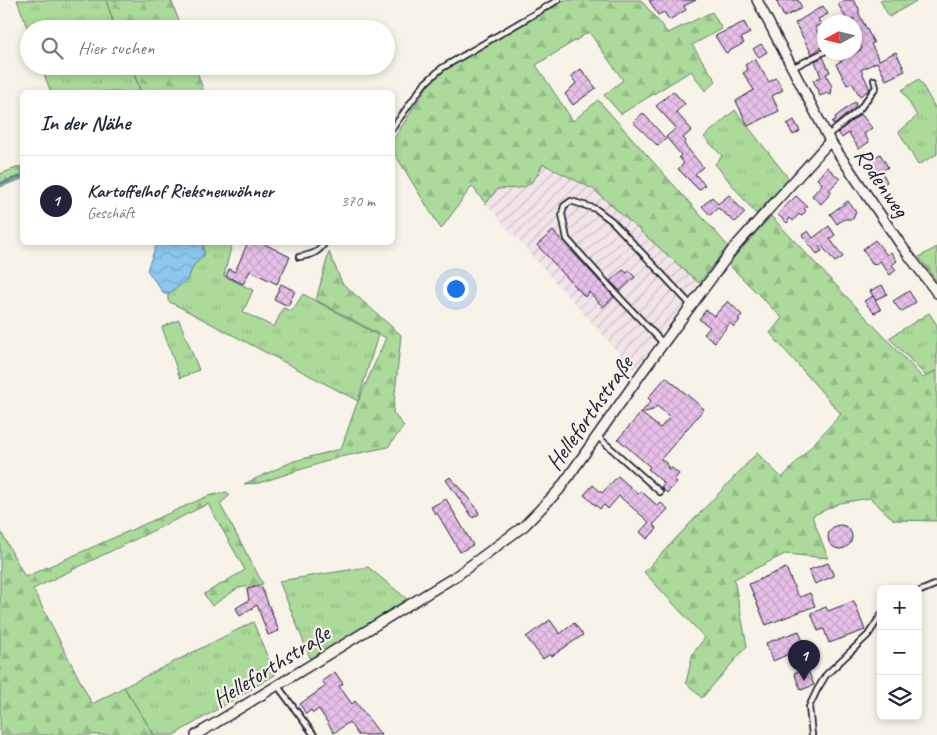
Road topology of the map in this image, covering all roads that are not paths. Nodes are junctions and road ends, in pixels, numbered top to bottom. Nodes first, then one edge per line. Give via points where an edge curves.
1 (558, 0) edge
2 (757, 0) edge
3 (817, 56) edge
4 (792, 68) junction
5 (874, 80) dead end
6 (395, 125) edge
7 (828, 138) junction
8 (323, 245) edge
9 (299, 257) dead end
10 (937, 293) edge
11 (691, 305) junction
12 (663, 343) junction
13 (597, 436) junction
14 (660, 492) dead end
15 (937, 584) edge
16 (922, 590) edge
17 (877, 621) edge
18 (277, 685) junction
19 (196, 735) edge
20 (314, 735) edge
21 (812, 735) edge

1 - 6 lane via 442,68 424,84
2 - 4 street
3 - 4 lane
4 - 7 street
5 - 7 lane via 876,87 860,110
7 - 10 street, Rodenweg
7 - 11 street, Helleforthstraße
8 - 9 lane via 312,255
11 - 12 street, Helleforthstraße
11 - 12 lane via 612,220 582,203 571,201 564,206 562,214 567,239
12 - 13 street, Helleforthstraße
13 - 14 lane
13 - 18 street, Helleforthstraße via 559,490 503,543 456,576
15 - 16 lane
17 - 21 lane via 826,675 817,690 809,707
18 - 19 street, Helleforthstraße
18 - 20 lane

